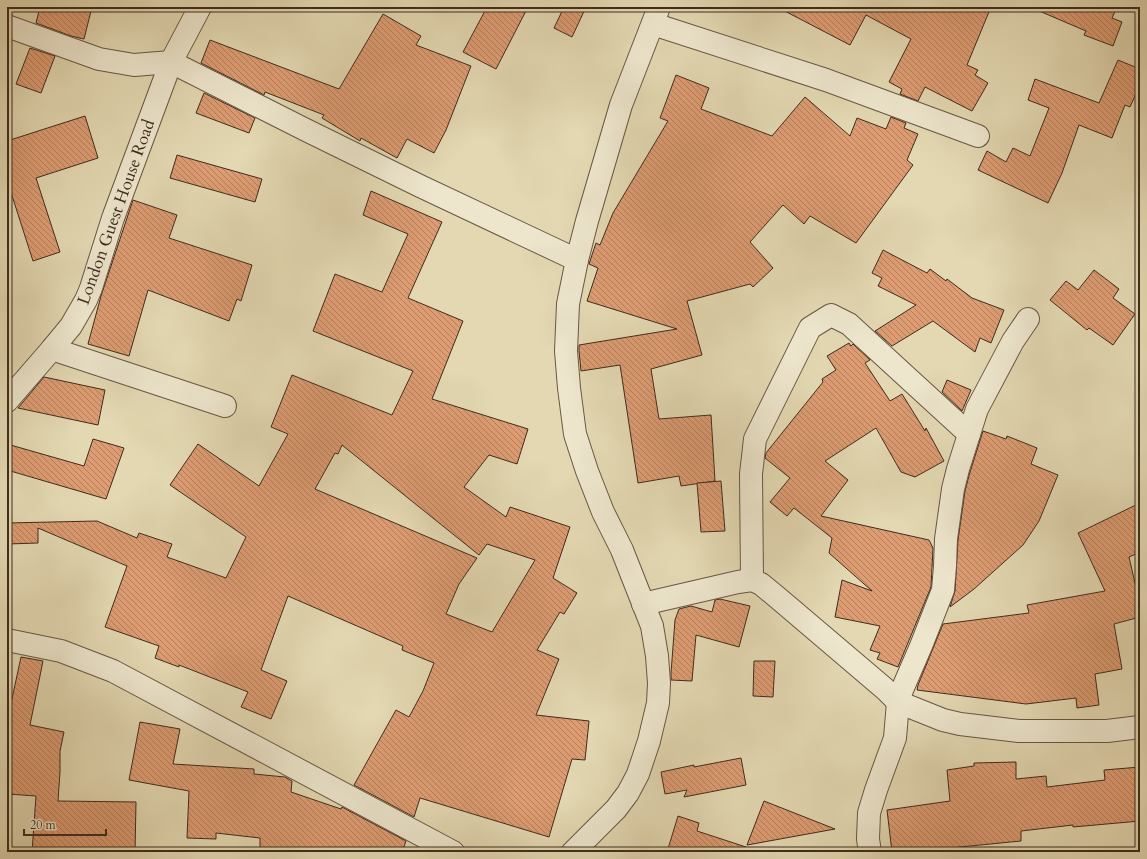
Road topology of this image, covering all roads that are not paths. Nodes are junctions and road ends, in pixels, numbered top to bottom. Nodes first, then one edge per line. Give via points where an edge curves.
1 (200, 7) edge
2 (656, 15) edge
3 (7, 26) edge
4 (171, 62) junction
5 (978, 136) dead end
6 (577, 260) junction
7 (1028, 318) dead end
8 (52, 349) junction
9 (7, 401) edge
10 (225, 406) dead end
11 (969, 434) junction
12 (752, 580) junction
13 (643, 604) junction
14 (7, 640) edge
15 (898, 702) junction
16 (1140, 727) edge
17 (452, 852) edge
18 (573, 852) edge
19 (870, 852) edge

1 - 4 street, London Guest House Road
2 - 5 street
2 - 6 street via 621,105
3 - 4 street via 99,59 134,66
4 - 6 street
4 - 8 street, London Guest House Road via 113,218 92,288 71,326
6 - 13 street via 568,304 566,351 575,434 603,512 622,550
7 - 11 street via 977,409
8 - 9 street, London Guest House Road
8 - 10 street
11 - 12 street via 849,324 832,315 810,328 755,439 751,474
11 - 15 street via 954,488 946,540 943,590
12 - 13 street
12 - 15 street via 761,584 784,603
13 - 18 street via 652,626 659,683 658,704 649,741 638,774 628,793 616,809
14 - 17 street via 61,651 113,671
15 - 16 street via 960,724 1019,731 1106,731
15 - 19 street via 895,738 869,813

